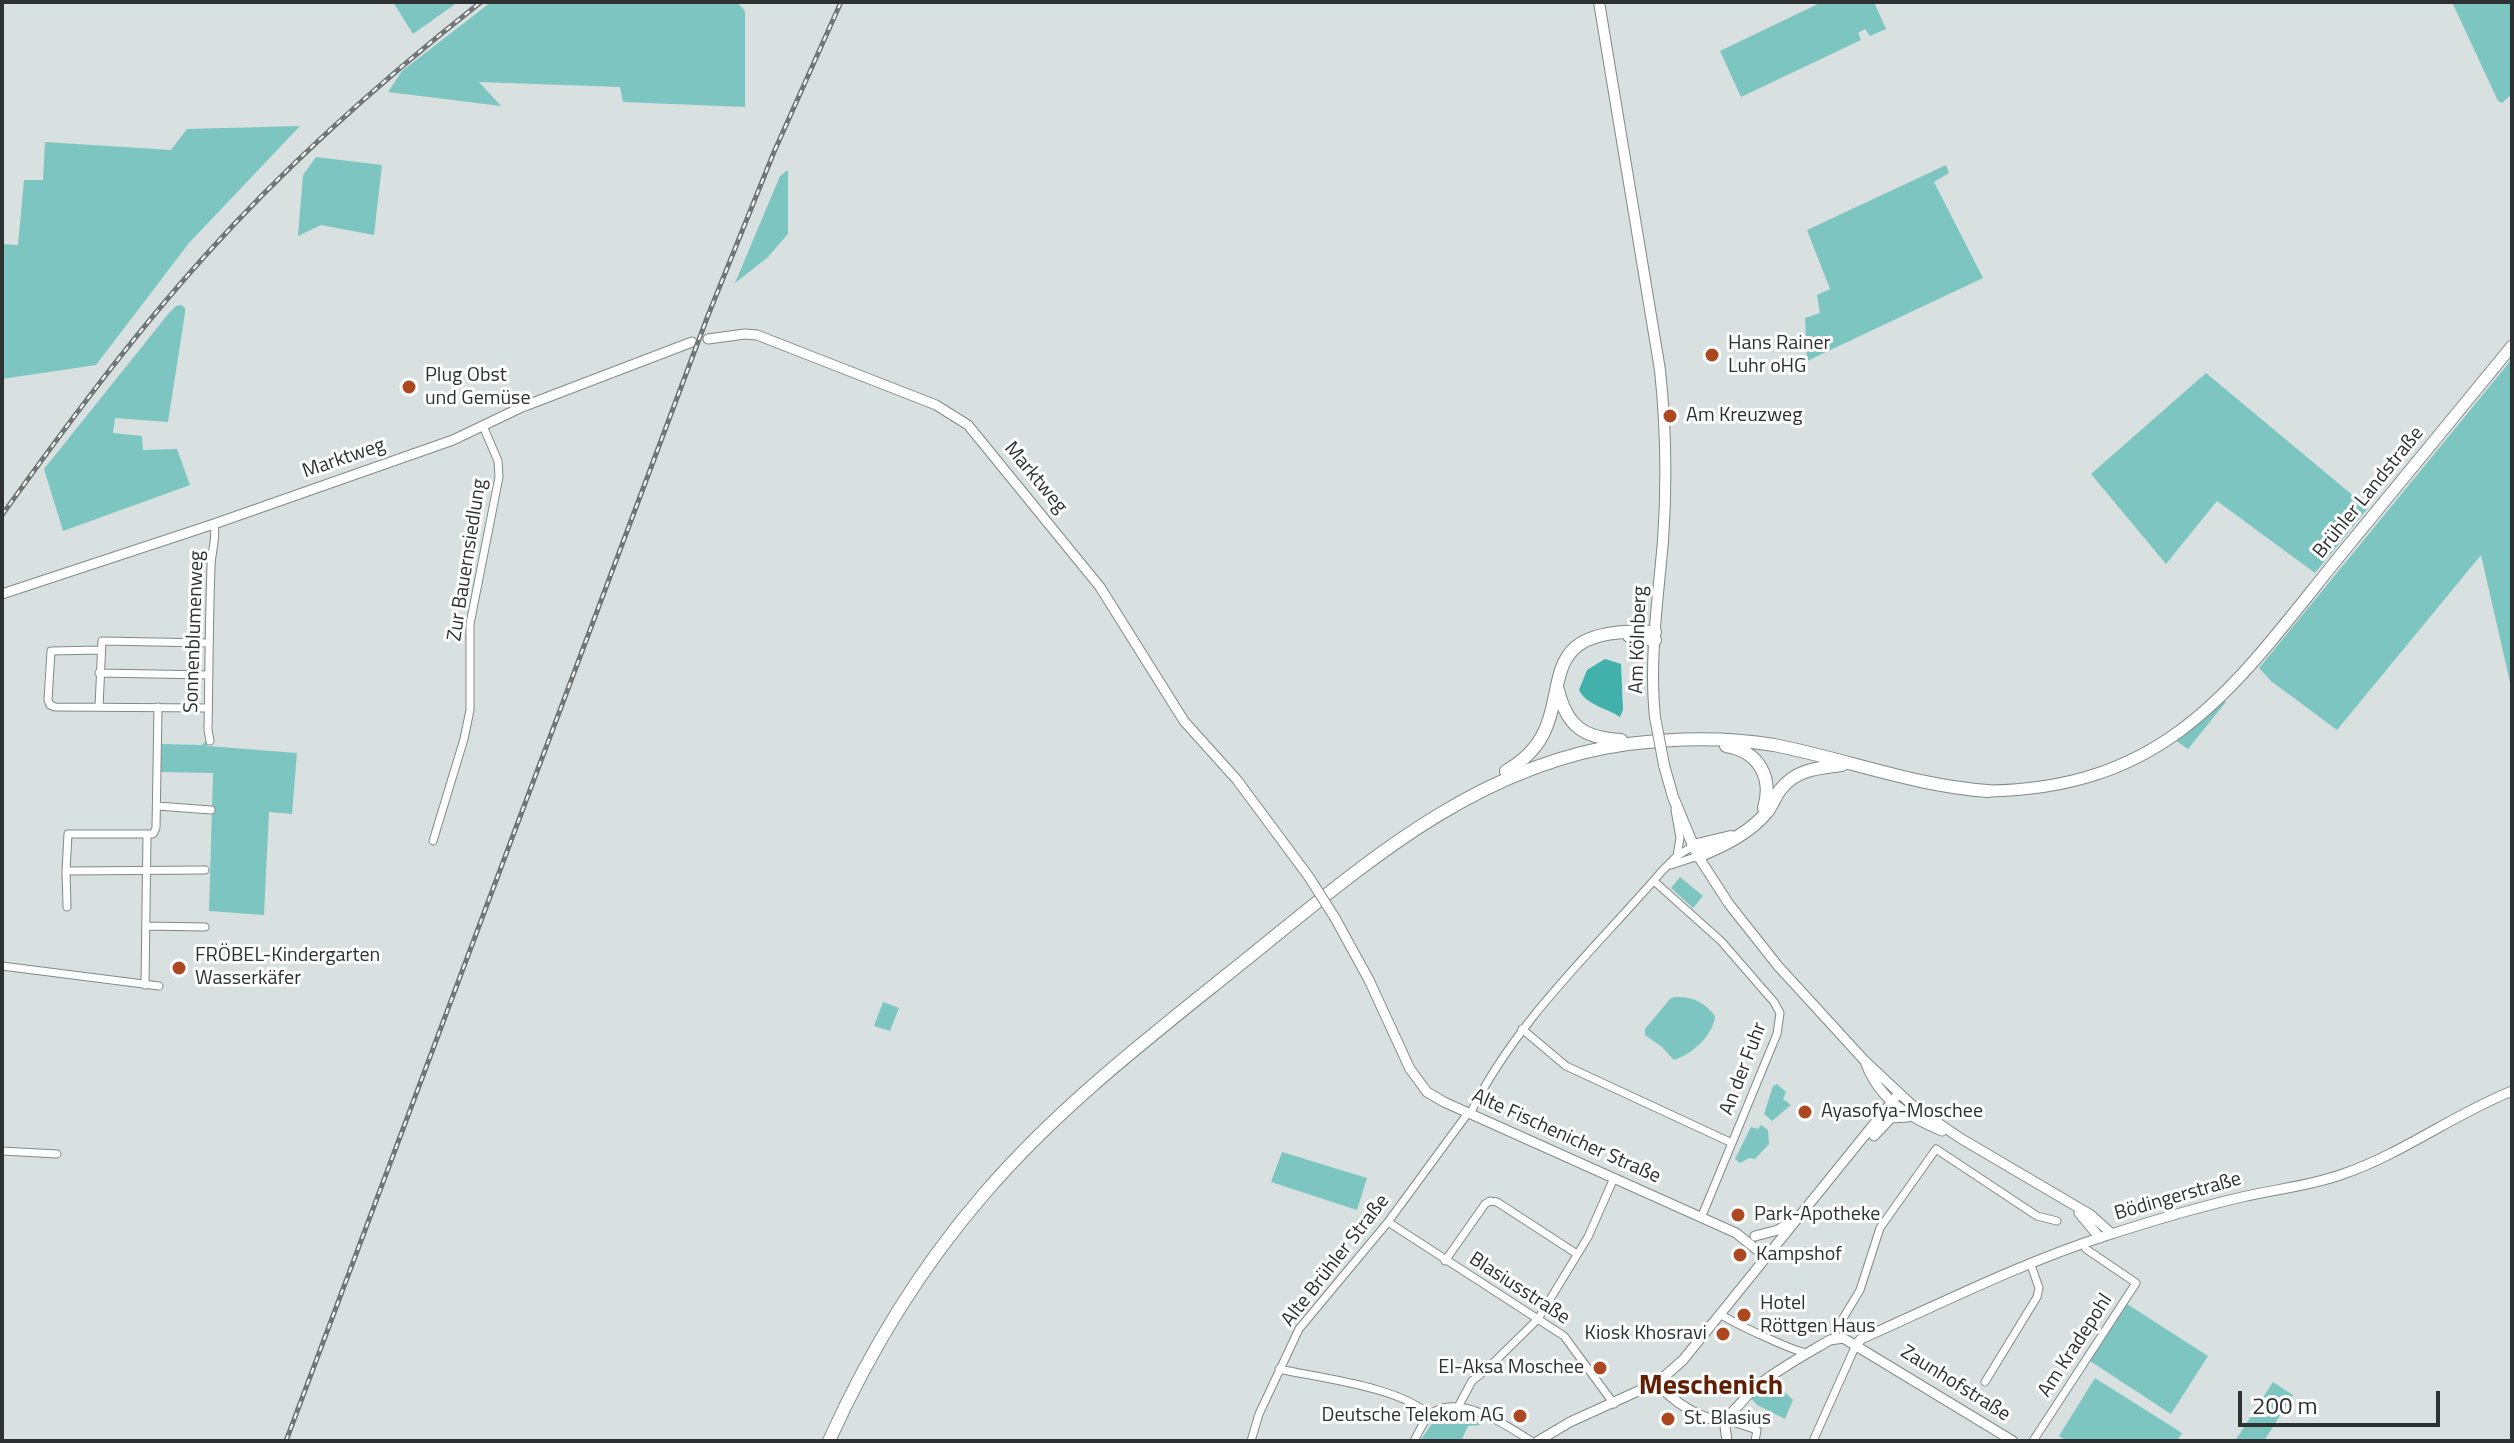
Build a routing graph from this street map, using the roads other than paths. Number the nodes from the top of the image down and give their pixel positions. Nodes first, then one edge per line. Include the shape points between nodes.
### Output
1 (1599, 2) edge
2 (708, 339) dead end
3 (692, 342) dead end
4 (2512, 346) edge
5 (483, 426) junction
6 (214, 524) junction
7 (2, 594) edge
8 (1655, 636) junction
9 (209, 643) junction
10 (99, 650) junction
11 (99, 673) junction
12 (209, 675) junction
13 (1557, 687) junction
14 (99, 707) junction
15 (158, 707) junction
16 (208, 708) junction
17 (1701, 739) junction
18 (210, 741) dead end
19 (1643, 742) junction
20 (1853, 764) junction
21 (1485, 789) junction
22 (1988, 791) joint
23 (1673, 797) junction
24 (157, 806) junction
25 (211, 810) dead end
26 (1760, 819) junction
27 (147, 834) junction
28 (433, 841) dead end
29 (1696, 851) junction
30 (1677, 856) junction
31 (1669, 865) junction
32 (205, 870) dead end
33 (66, 871) junction
34 (147, 871) junction
35 (1654, 881) junction
36 (67, 907) dead end
37 (1335, 918) joint
38 (147, 926) junction
39 (205, 927) dead end
40 (2, 966) edge
41 (145, 985) junction
42 (159, 986) dead end
43 (1522, 1029) junction
44 (1864, 1060) junction
45 (2512, 1091) edge
46 (1899, 1093) junction
47 (1892, 1103) junction
48 (1469, 1114) junction
49 (1911, 1118) junction
50 (1960, 1138) junction
51 (1862, 1141) junction
52 (1732, 1143) junction
53 (2, 1151) edge
54 (57, 1154) dead end
55 (1614, 1178) junction
56 (2071, 1205) junction
57 (1799, 1217) junction
58 (1701, 1218) junction
59 (2057, 1221) dead end
60 (1388, 1222) junction
61 (1736, 1233) junction
62 (2112, 1234) junction
63 (1755, 1236) junction
64 (2100, 1238) junction
65 (2083, 1244) junction
66 (1775, 1246) junction
67 (1577, 1254) junction
68 (1766, 1257) junction
69 (1445, 1261) junction
70 (2031, 1265) junction
71 (1720, 1314) junction
72 (1538, 1319) junction
73 (1835, 1338) junction
74 (1856, 1345) junction
75 (1791, 1348) junction
76 (1810, 1352) junction
77 (1789, 1366) junction
78 (1279, 1369) junction
79 (1658, 1382) junction
80 (1985, 1382) dead end
81 (1614, 1404) junction
82 (1458, 1407) junction
83 (1430, 1416) junction
84 (1724, 1419) junction
85 (829, 1441) edge
86 (1251, 1441) edge
87 (1414, 1441) edge
88 (1531, 1441) edge
89 (1538, 1441) edge
90 (1727, 1441) edge
91 (1755, 1441) edge
92 (1813, 1441) edge
93 (2013, 1441) edge
94 (2033, 1441) edge

1 - 8 main road, Am Kölnberg via 1660,370 1666,485
2 - 37 street, Marktweg, bridge via 757,335 936,405 968,425 1100,587 1184,721 1237,780
3 - 5 street, Marktweg
4 - 22 main road, Brühler Landstraße via 2253,663 2195,721 2133,759 2091,776 2052,786
5 - 6 street, Marktweg
5 - 28 street, Zur Bauernsiedlung via 499,477 470,624 467,724
6 - 7 street, Marktweg
6 - 9 street, Sonnenblumenweg
8 - 13 highway via 1615,632 1590,637 1575,646
8 - 23 main road, Am Kölnberg, bridge via 1655,717
9 - 10 street via 105,640
9 - 12 street, Sonnenblumenweg
10 - 11 street
10 - 14 street via 51,651 48,700 55,707
11 - 12 street
11 - 14 street
12 - 16 street, Sonnenblumenweg
13 - 19 highway via 1565,712 1585,733
13 - 21 highway via 1541,741 1525,760
14 - 15 street
15 - 16 street
15 - 24 street
16 - 18 street, Sonnenblumenweg
17 - 19 highway
17 - 20 highway via 1772,745
17 - 26 highway via 1740,749 1757,760 1767,785
19 - 21 highway via 1552,761
20 - 22 highway via 1933,785
20 - 26 highway via 1799,774
21 - 85 highway via 1380,854 1049,1124 983,1195 915,1285
23 - 29 main road, Am Kölnberg
23 - 30 street via 1680,838
24 - 25 street
24 - 27 street via 156,828
26 - 29 highway via 1738,836
27 - 33 street via 68,834
27 - 34 street
29 - 30 street, Alte Brühler Straße
29 - 31 street, Alte Brühler Straße
29 - 44 street, Am Kölnberg via 1778,966
30 - 31 street, Alte Brühler Straße
31 - 35 street, Alte Brühler Straße
32 - 34 street
33 - 34 street
33 - 36 street
34 - 38 street
35 - 43 street, Alte Brühler Straße
35 - 52 street, An der Fuhr via 1721,941 1780,1013 1777,1034
37 - 48 street, Alte Fischenicher Straße via 1417,1080 1427,1092
38 - 39 street
38 - 41 street
40 - 41 street
41 - 42 street
43 - 48 street, Alte Brühler Straße
43 - 52 street via 1566,1066
44 - 46 street, Am Kölnberg
44 - 47 street, Am Kölnberg
45 - 62 street, Bödingerstraße via 2344,1174 2215,1203
46 - 47 street
46 - 50 street, Am Kölnberg
47 - 49 street, Am Kölnberg
47 - 51 street
48 - 55 street, Alte Fischenicher Straße
48 - 60 street, Alte Brühler Straße
49 - 50 street, Am Kölnberg
49 - 51 street via 1891,1118 1873,1138
50 - 56 street, Am Kölnberg
51 - 57 street
52 - 58 street, An der Fuhr
53 - 54 street
55 - 58 street, Alte Fischenicher Straße
55 - 67 street
56 - 62 street, Am Kölnberg
56 - 64 street, Am Kölnberg
56 - 65 street via 2086,1231
57 - 63 street
57 - 66 street
58 - 61 street, Alte Fischenicher Straße
59 - 73 street via 2037,1216 1936,1149 1880,1228 1860,1290
60 - 69 street, Blasiusstraße
60 - 78 street, Alte Brühler Straße via 1299,1329
61 - 63 street
61 - 68 street
62 - 64 street, Bödingerstraße
63 - 66 street
64 - 65 street, Bödingerstraße
65 - 70 street, Bödingerstraße
65 - 94 street, Am Kradepohl via 2134,1286
66 - 68 street
67 - 69 street via 1490,1201
67 - 72 street
68 - 71 street
69 - 72 street, Blasiusstraße
70 - 74 street, Bödingerstraße
70 - 80 street via 2037,1297
71 - 75 street
71 - 79 street
72 - 81 street, Blasiusstraße via 1570,1342
72 - 82 street via 1472,1381
73 - 74 street, Zaunhofstraße
73 - 76 street
74 - 92 street
74 - 93 street, Zaunhofstraße
75 - 76 street
75 - 77 street
76 - 77 street
77 - 84 street via 1758,1385
78 - 83 street via 1370,1388
78 - 86 street, Alte Brühler Straße
79 - 81 street
79 - 84 street via 1680,1404
81 - 89 street
82 - 83 street
82 - 88 street
83 - 87 street
84 - 90 street
84 - 91 street via 1757,1430

